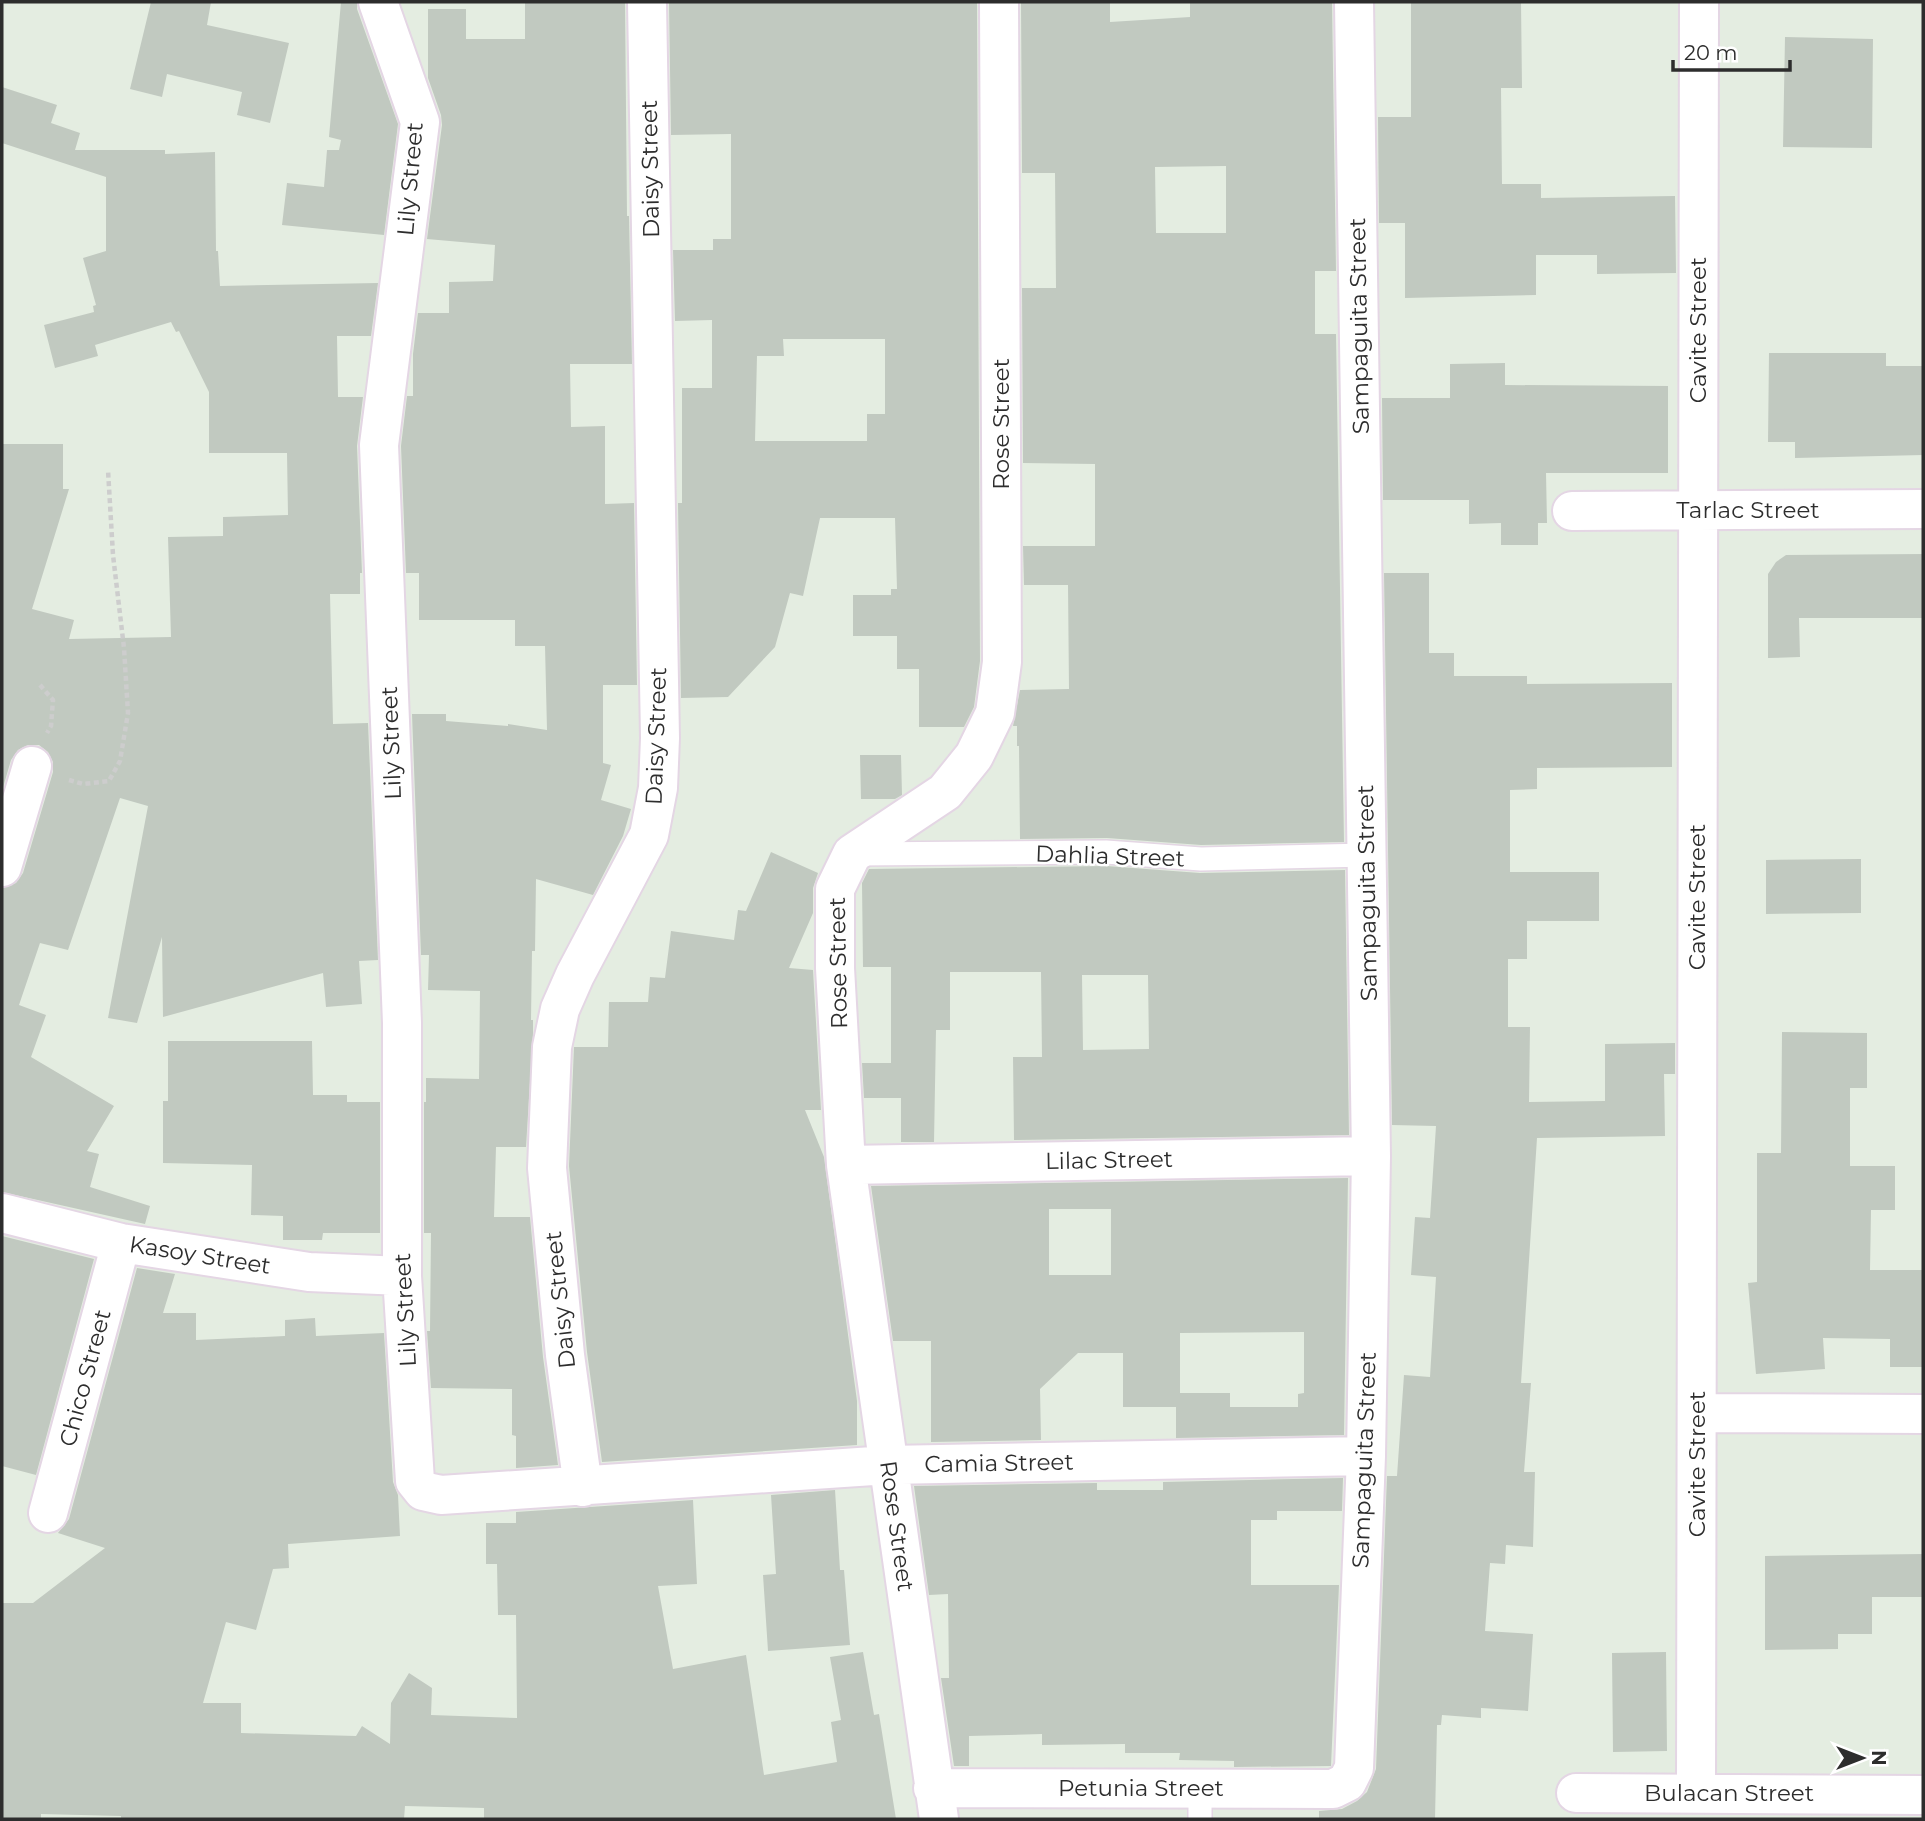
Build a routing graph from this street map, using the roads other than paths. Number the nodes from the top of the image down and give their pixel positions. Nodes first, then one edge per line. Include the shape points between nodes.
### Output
1 (378, 2) edge
2 (648, 2) edge
3 (999, 2) edge
4 (1353, 2) edge
5 (1699, 2) edge
6 (1923, 509) edge
7 (1698, 510) junction
8 (1572, 511) dead end
9 (32, 766) road end
10 (852, 854) junction
11 (1367, 855) junction
12 (2, 867) edge
13 (1371, 1156) junction
14 (846, 1165) junction
15 (2, 1213) edge
16 (121, 1243) junction
17 (402, 1276) junction
18 (1697, 1413) junction
19 (1923, 1414) edge
20 (1366, 1456) junction
21 (888, 1465) junction
22 (583, 1487) junction
23 (423, 1492) joint
24 (48, 1513) dead end
25 (1347, 1782) joint
26 (1696, 1792) junction
27 (1576, 1793) dead end
28 (1923, 1795) edge
29 (936, 1804) edge
30 (1200, 1804) edge

1 - 17 street, Lily Street via 420,122 379,446 402,1023
2 - 22 street, Daisy Street via 658,788 649,835 575,975 560,1009 552,1047 547,1168
3 - 10 street, Rose Street via 1002,662 995,713 974,756 945,792
4 - 11 street, Sampaguita Street
5 - 7 street, Cavite Street
6 - 7 street, Tarlac Street
7 - 8 street, Tarlac Street
7 - 18 street, Cavite Street
9 - 12 street
10 - 11 lane, Dahlia Street via 1106,852 1201,859
10 - 14 street, Rose Street via 835,889
11 - 13 street, Sampaguita Street
13 - 14 street, Lilac Street
13 - 20 street, Sampaguita Street
14 - 21 street, Rose Street
15 - 16 street, Kasoy Street
16 - 17 street, Kasoy Street via 309,1272
16 - 24 street, Chico Street
17 - 23 street, Lily Street via 415,1481
18 - 19 street
18 - 26 street, Cavite Street
20 - 21 street, Camia Street
20 - 25 street, Sampaguita Street via 1354,1768
21 - 22 street, Camia Street
21 - 29 street, Rose Street
22 - 23 street, Camia Street via 441,1495
25 - 30 street, Petunia Street via 1333,1789
26 - 27 street, Bulacan Street
26 - 28 street, Bulacan Street
29 - 30 street, Petunia Street

